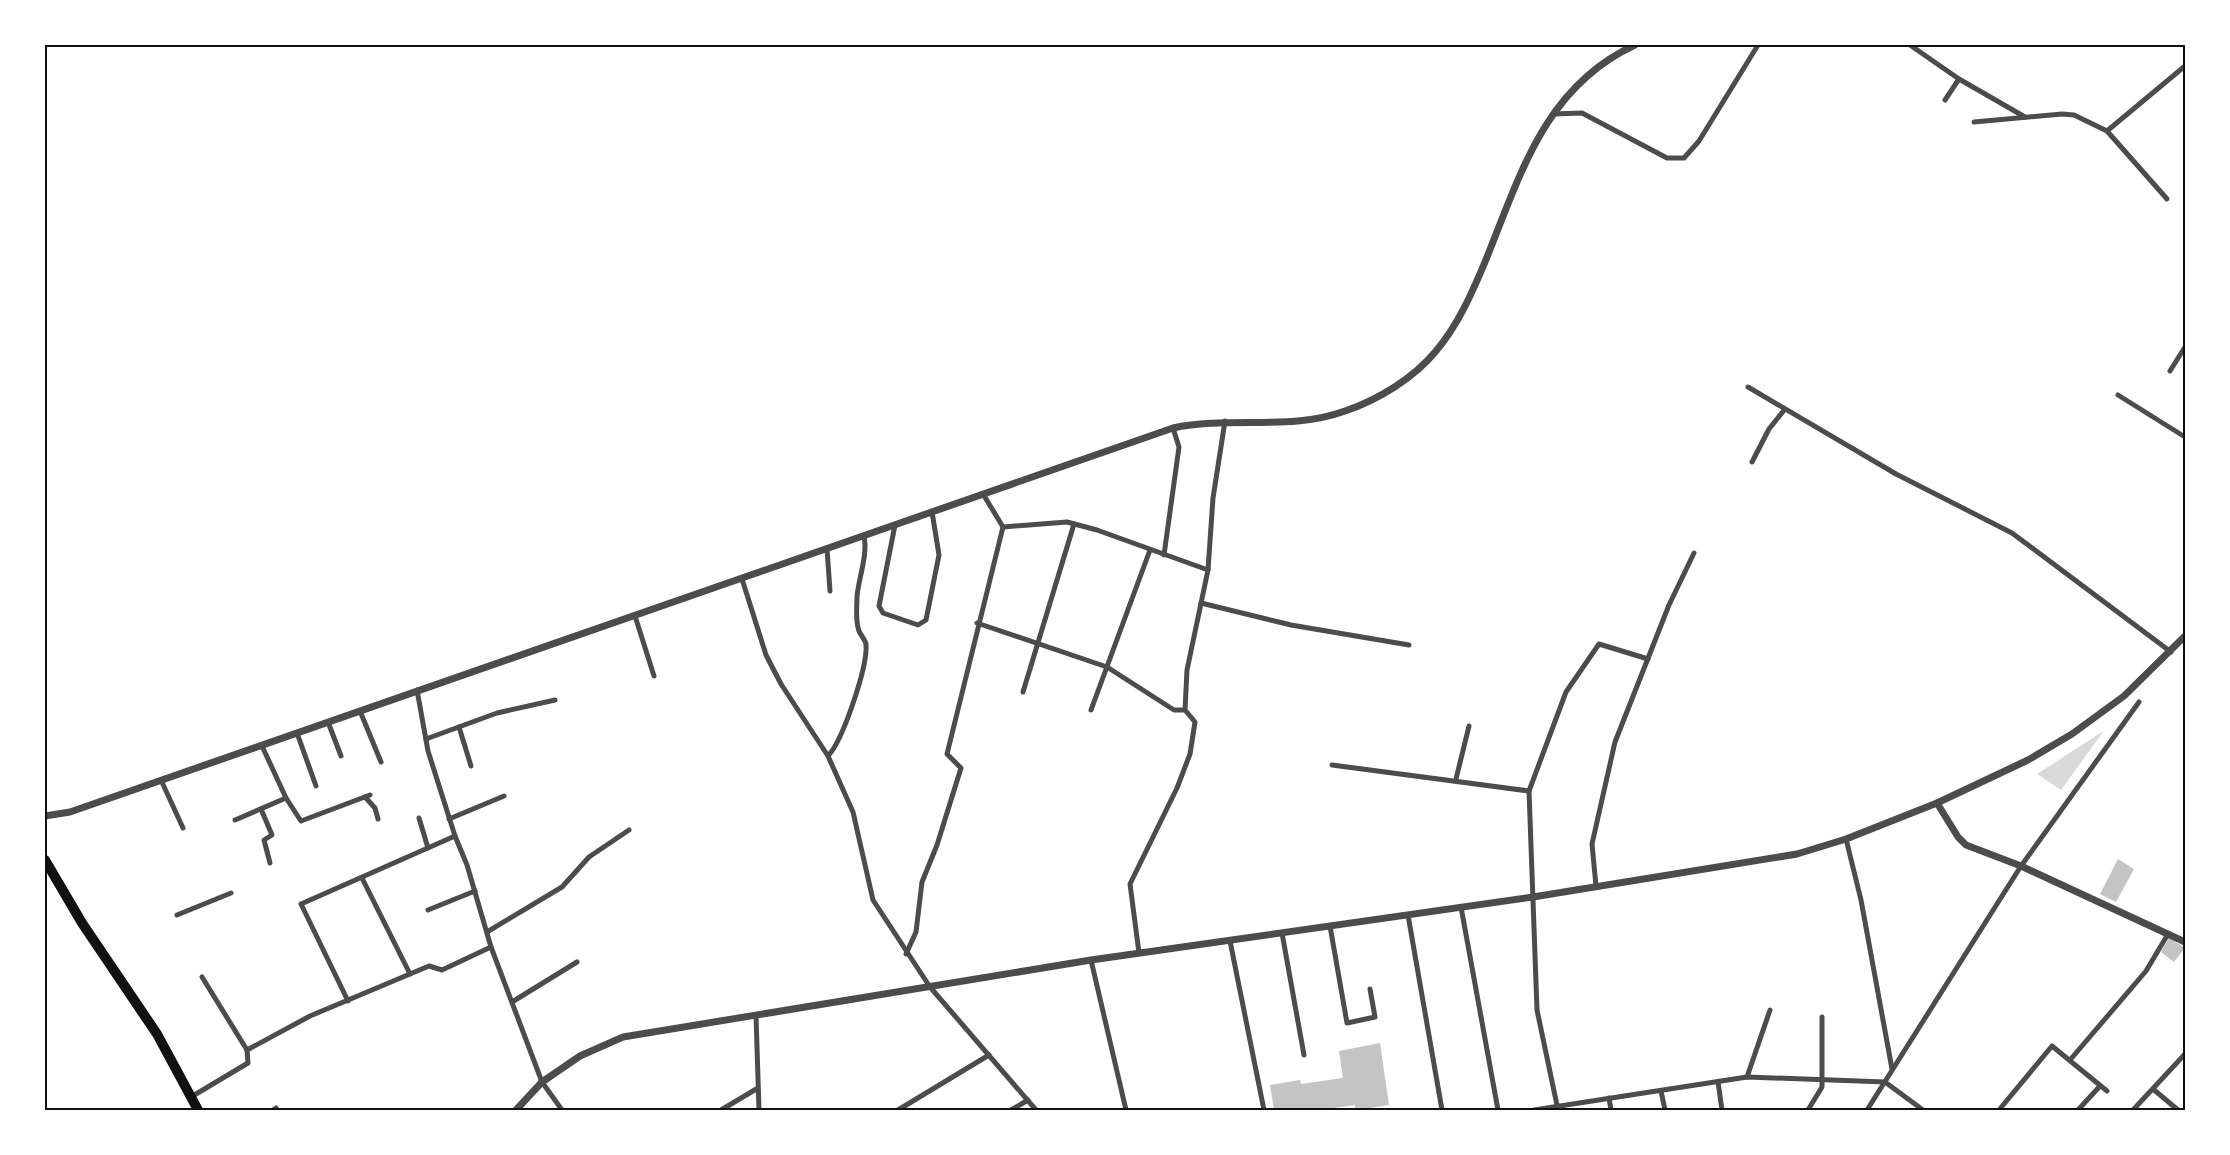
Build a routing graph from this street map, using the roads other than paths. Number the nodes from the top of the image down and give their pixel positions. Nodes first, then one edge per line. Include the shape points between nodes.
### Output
1 (1634, 45) edge
2 (1758, 45) edge
3 (1910, 45) edge
4 (2185, 66) edge
5 (1959, 78) junction
6 (1945, 100) dead end
7 (1552, 114) junction
8 (2026, 117) junction
9 (1974, 122) dead end
10 (2107, 131) junction
11 (2167, 199) dead end
12 (2185, 347) edge
13 (2170, 372) dead end
14 (1748, 387) dead end
15 (2118, 395) dead end
16 (1785, 409) junction
17 (1225, 421) junction
18 (1173, 428) junction
19 (2185, 437) edge
20 (1752, 462) dead end
21 (983, 494) junction
22 (932, 512) junction
23 (1074, 524) junction
24 (895, 525) junction
25 (1002, 527) junction
26 (864, 536) junction
27 (827, 549) junction
28 (1150, 550) junction
29 (1694, 553) dead end
30 (1164, 555) junction
31 (1208, 570) junction
32 (742, 579) junction
33 (830, 591) dead end
34 (1201, 603) junction
35 (635, 616) junction
36 (977, 623) junction
37 (2185, 636) edge
38 (1039, 644) junction
39 (1409, 645) dead end
40 (2171, 652) junction
41 (1648, 659) junction
42 (1107, 668) junction
43 (654, 676) dead end
44 (417, 690) junction
45 (1023, 692) dead end
46 (554, 700) dead end
47 (2139, 702) dead end
48 (360, 710) junction
49 (1091, 710) dead end
50 (1185, 710) junction
51 (328, 722) junction
52 (1468, 726) dead end
53 (458, 727) junction
54 (297, 733) junction
55 (426, 739) junction
56 (262, 746) junction
57 (341, 756) dead end
58 (828, 756) junction
59 (381, 762) dead end
60 (1332, 765) dead end
61 (471, 766) dead end
62 (161, 780) junction
63 (1456, 780) junction
64 (316, 786) dead end
65 (1529, 791) junction
66 (504, 796) dead end
67 (286, 798) junction
68 (1937, 803) junction
69 (261, 809) junction
70 (45, 816) edge
71 (419, 818) dead end
72 (378, 819) dead end
73 (449, 819) junction
74 (235, 820) dead end
75 (183, 828) dead end
76 (629, 830) dead end
77 (454, 836) junction
78 (1846, 839) junction
79 (428, 848) junction
80 (45, 860) edge
81 (270, 863) dead end
82 (2021, 866) junction
83 (362, 878) junction
84 (1596, 886) junction
85 (475, 891) junction
86 (231, 893) dead end
87 (1533, 896) junction
88 (1461, 907) junction
89 (428, 910) dead end
90 (1408, 915) junction
91 (177, 916) dead end
92 (1330, 926) junction
93 (486, 932) junction
94 (1282, 933) junction
95 (2168, 934) junction
96 (1230, 941) junction
97 (2185, 942) edge
98 (491, 947) junction
99 (1139, 953) junction
100 (906, 954) junction
101 (1091, 960) junction
102 (577, 962) dead end
103 (410, 974) junction
104 (202, 977) dead end
105 (930, 987) junction
106 (1370, 989) dead end
107 (348, 1001) junction
108 (512, 1002) junction
109 (1770, 1010) dead end
110 (756, 1016) junction
111 (1822, 1017) dead end
112 (248, 1050) junction
113 (2185, 1054) edge
114 (989, 1055) junction
115 (1304, 1055) dead end
116 (2070, 1060) junction
117 (1892, 1070) junction
118 (1747, 1077) junction
119 (1823, 1080) junction
120 (542, 1082) junction
121 (1718, 1082) junction
122 (1885, 1082) junction
123 (2100, 1086) junction
124 (758, 1088) junction
125 (2153, 1089) junction
126 (1661, 1091) junction
127 (2107, 1091) dead end
128 (191, 1097) junction
129 (1609, 1098) junction
130 (1028, 1100) junction
131 (1558, 1108) edge
132 (198, 1110) edge
133 (516, 1110) edge
134 (562, 1110) edge
135 (721, 1110) edge
136 (759, 1110) edge
137 (898, 1110) edge
138 (1011, 1110) edge
139 (1036, 1110) edge
140 (1126, 1110) edge
141 (1264, 1110) edge
142 (1442, 1110) edge
143 (1498, 1110) edge
144 (1534, 1110) edge
145 (1611, 1110) edge
146 (1664, 1110) edge
147 (1722, 1110) edge
148 (1808, 1110) edge
149 (1868, 1110) edge
150 (1923, 1110) edge
151 (1999, 1110) edge
152 (2078, 1110) edge
153 (2134, 1110) edge
154 (2178, 1110) edge

1 - 7 street via 1591,71
2 - 7 street via 1699,141 1684,158 1667,158 1582,113
3 - 5 street
4 - 10 street
5 - 6 street
5 - 8 street
7 - 17 street via 1466,307 1430,357 1392,388 1346,411 1318,419
8 - 9 street
8 - 10 street via 2074,115
10 - 11 street
12 - 13 street
14 - 16 street
15 - 19 street
16 - 20 street
16 - 40 street via 1896,474 2012,533
17 - 18 street
17 - 31 street via 1212,498
18 - 21 street
18 - 30 street via 1179,447
21 - 22 street
21 - 25 street
22 - 24 street
22 - 24 street via 939,555 926,620 918,625 883,614 879,606
23 - 25 street
23 - 28 street
23 - 38 street
24 - 26 street
25 - 36 street
26 - 27 street
26 - 58 street via 866,547 858,577 856,612 866,652 856,694 836,748
27 - 32 street
27 - 33 street
28 - 30 street
28 - 42 street
29 - 41 street
30 - 31 street
31 - 34 street
32 - 35 street
32 - 58 street via 766,655
34 - 39 street via 1291,625
34 - 50 street via 1187,670
35 - 43 street
35 - 44 street
36 - 38 street
36 - 100 street via 947,754 960,768 937,845 922,882 916,932
37 - 40 street
38 - 42 street
38 - 45 street
40 - 68 street via 2124,696 2072,734 2028,760
41 - 65 street via 1600,644 1566,692
41 - 84 street via 1615,742 1592,844
42 - 49 street
42 - 50 street via 1174,710
44 - 48 street
44 - 55 street
46 - 53 street via 497,712
47 - 82 street
48 - 51 street
48 - 59 street
50 - 99 street via 1195,722 1190,754 1130,884
51 - 54 street
51 - 57 street
52 - 63 street
53 - 55 street
53 - 61 street
54 - 56 street
54 - 64 street
55 - 73 street
56 - 62 street
56 - 67 street
58 - 100 street via 853,812 873,900
60 - 63 street
62 - 70 street via 70,812
62 - 75 street
63 - 65 street
65 - 87 street
66 - 73 street
67 - 69 street
67 - 72 street via 301,821 368,796
68 - 78 street
68 - 82 street via 1958,838 1966,845
69 - 74 street
69 - 81 street via 272,835 264,840
71 - 79 street
73 - 77 street
76 - 93 street via 589,857 562,887
77 - 79 street
77 - 85 street
78 - 84 street via 1797,854
78 - 117 street via 1861,900
79 - 83 street
80 - 128 highway via 82,923 157,1034
82 - 95 street
82 - 117 street
83 - 103 street
83 - 107 street via 301,904
84 - 87 street
85 - 89 street
85 - 93 street
86 - 91 street
87 - 88 street
87 - 131 street via 1536,1010
88 - 90 street
88 - 143 street
90 - 92 street
90 - 142 street
92 - 94 street
92 - 106 street via 1347,1022 1375,1017
93 - 98 street
94 - 96 street
94 - 115 street
95 - 97 street
95 - 116 street via 2146,971
96 - 99 street
96 - 141 street
98 - 103 street via 442,970 429,966
98 - 108 street
99 - 101 street
100 - 105 street
101 - 105 street
101 - 140 street
102 - 108 street
103 - 107 street
104 - 112 street
105 - 110 street
105 - 114 street
107 - 112 street via 310,1016
108 - 120 street
109 - 118 street
110 - 120 street via 623,1037 580,1056
110 - 124 street
111 - 119 street
112 - 128 street via 248,1063
113 - 125 street
114 - 130 street
114 - 137 street
116 - 123 street
116 - 151 street via 2052,1046
117 - 122 street
118 - 119 street
118 - 121 street
119 - 122 street
119 - 148 street
120 - 133 street
120 - 134 street
121 - 126 street
121 - 147 street
122 - 149 street
122 - 150 street
123 - 127 street
123 - 152 street
124 - 135 street
124 - 136 street
125 - 153 street
125 - 154 street
126 - 129 street
126 - 146 street
128 - 132 highway
129 - 131 street
129 - 145 street
130 - 138 street
130 - 139 street
131 - 144 street

